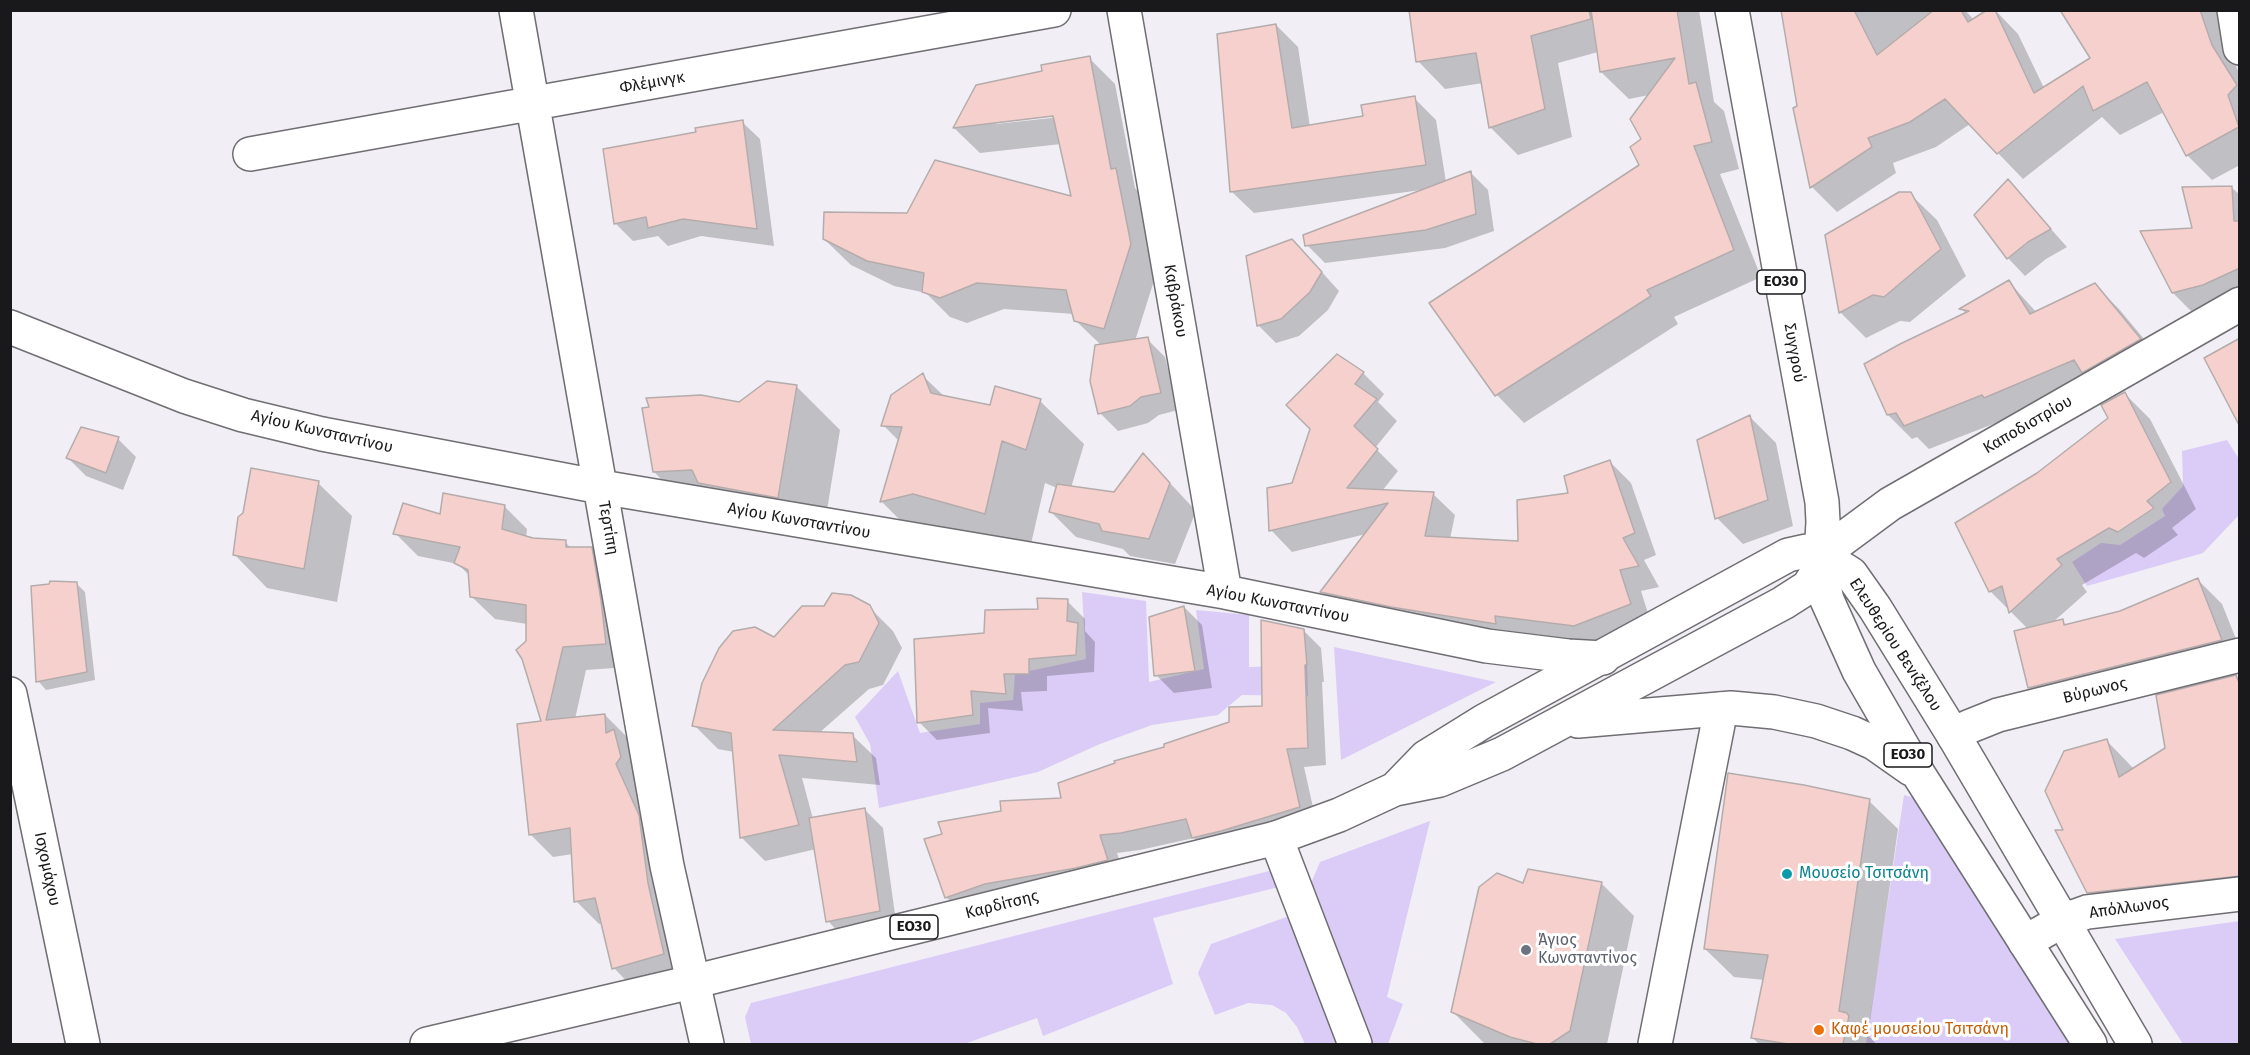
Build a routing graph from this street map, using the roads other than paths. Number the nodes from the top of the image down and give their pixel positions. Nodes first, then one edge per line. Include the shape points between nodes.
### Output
1 (516, 10) edge
2 (1054, 10) edge
3 (1124, 10) edge
4 (1732, 10) edge
5 (2234, 10) edge
6 (2240, 48) edge
7 (534, 104) junction
8 (250, 154) dead end
9 (2240, 304) edge
10 (10, 327) edge
11 (601, 488) junction
12 (1821, 555) junction
13 (1225, 592) junction
14 (2240, 655) edge
15 (1603, 658) junction
16 (10, 694) edge
17 (1721, 709) junction
18 (1561, 723) junction
19 (1954, 736) junction
20 (1918, 774) junction
21 (1395, 789) junction
22 (1276, 838) junction
23 (2240, 894) edge
24 (2062, 921) junction
25 (2025, 942) junction
26 (692, 982) junction
27 (83, 1044) edge
28 (427, 1044) edge
29 (707, 1044) edge
30 (1355, 1044) edge
31 (1655, 1044) edge
32 (2090, 1044) edge
33 (2135, 1044) edge

1 - 7 street, Τερτίπη
2 - 7 street, Φλέμινγκ
3 - 13 street, Καβράκου
4 - 12 street, Συγγρού / ΕΟ30 via 1821,502
5 - 6 street
7 - 8 street, Φλέμινγκ
7 - 11 street, Τερτίπη
9 - 12 street, Καποδιστρίου via 1890,504
10 - 11 street, Αγίου Κωνσταντίνου via 184,396 243,415 386,448
11 - 13 street, Αγίου Κωνσταντίνου
11 - 26 street, Τερτίπη via 667,866
12 - 15 street, ΕΟ30 via 1806,551 1788,555
12 - 18 street, ΕΟ30 via 1812,583 1799,594
12 - 19 street, Ελευθερίου Βενιζέλου / ΕΟ30 via 1851,574 1864,590
12 - 20 street, Ελευθερίου Βενιζέλου / ΕΟ30 via 1823,582 1832,610 1859,671
13 - 15 street, Αγίου Κωνσταντίνου via 1487,646
14 - 19 street, Βύρωνος via 1998,715
15 - 21 street, ΕΟ30 via 1484,721 1426,757
16 - 27 street, Ισχομάχου
17 - 18 street
17 - 20 street via 1774,712 1815,721 1874,743
17 - 31 street
18 - 21 street, ΕΟ30 via 1440,780
19 - 24 street, Ελευθερίου Βενιζέλου / ΕΟ30
20 - 25 street, Ελευθερίου Βενιζέλου / ΕΟ30
21 - 22 street, Καρδίτσης / ΕΟ30
22 - 26 street, Καρδίτσης / ΕΟ30
22 - 30 street
23 - 24 street, Απόλλωνος via 2104,909
24 - 25 street, Απόλλωνος
24 - 33 street, Ελευθερίου Βενιζέλου / ΕΟ30
25 - 32 street, Ελευθερίου Βενιζέλου / ΕΟ30
26 - 28 street, Καρδίτσης / ΕΟ30
26 - 29 street, Τερτίπη

